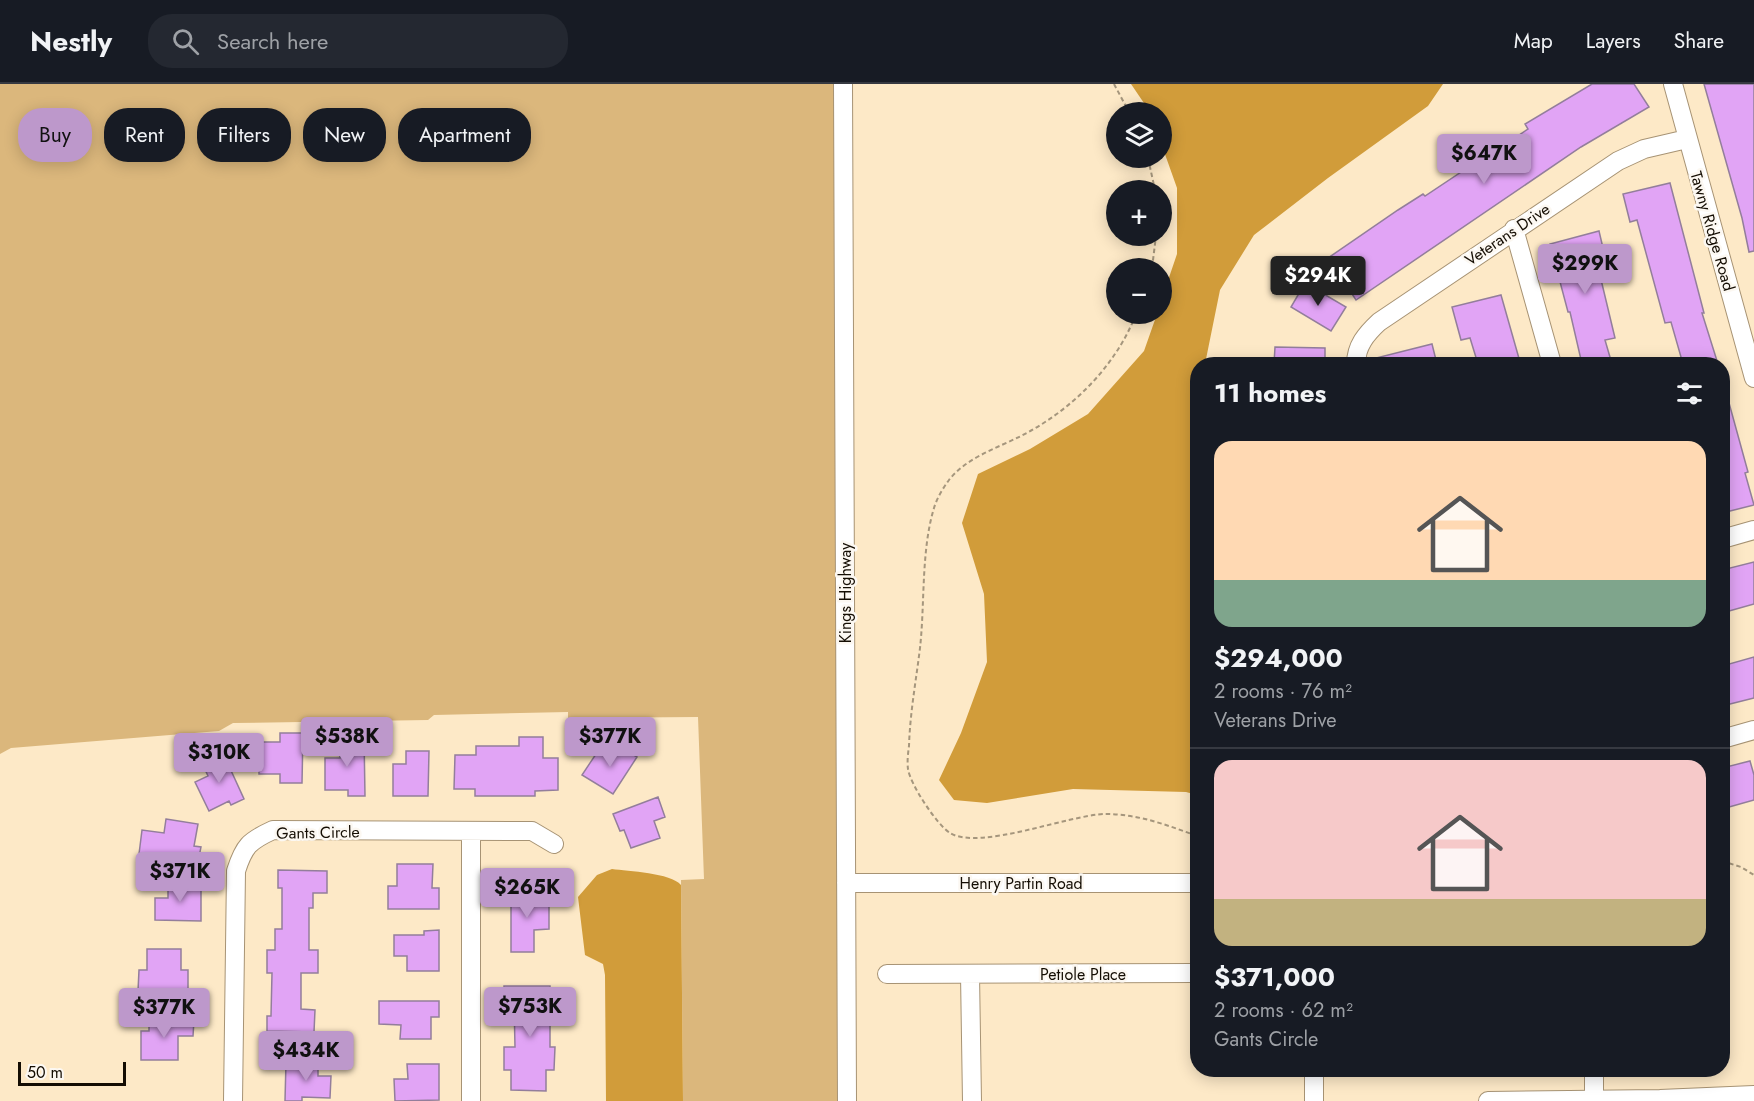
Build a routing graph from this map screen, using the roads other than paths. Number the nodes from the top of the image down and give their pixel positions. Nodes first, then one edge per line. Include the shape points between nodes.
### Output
1 (843, 84) edge
2 (1673, 84) edge
3 (1687, 139) junction
4 (1514, 229) junction
5 (1357, 357) edge
6 (1550, 357) edge
7 (1754, 378) edge
8 (1754, 530) edge
9 (1730, 537) edge
10 (1754, 730) edge
11 (1730, 737) edge
12 (471, 831) junction
13 (554, 844) dead end
14 (846, 882) junction
15 (1190, 883) edge
16 (1190, 973) edge
17 (887, 974) dead end
18 (970, 974) junction
19 (1314, 1077) edge
20 (1594, 1077) edge
21 (1754, 1095) edge
22 (1594, 1100) edge
23 (233, 1101) edge
24 (471, 1101) edge
25 (847, 1101) edge
26 (972, 1101) edge
27 (1314, 1101) edge
28 (1488, 1101) edge

1 - 14 street, Kings Highway
2 - 3 street, Tawny Ridge Road
3 - 4 street, Veterans Drive via 1644,149 1618,161
3 - 7 street, Tawny Ridge Road
4 - 5 street, Veterans Drive via 1379,322 1365,335
4 - 6 street
8 - 9 street
10 - 11 street
12 - 13 street, Gants Circle via 532,831
12 - 23 street, Gants Circle via 273,830 254,839 243,851 236,871
12 - 24 street
14 - 15 street, Henry Partin Road
14 - 25 street, Kings Highway
16 - 18 street, Petiole Place
17 - 18 street, Petiole Place
18 - 26 street
19 - 27 street
20 - 22 street
21 - 22 street
22 - 28 street

